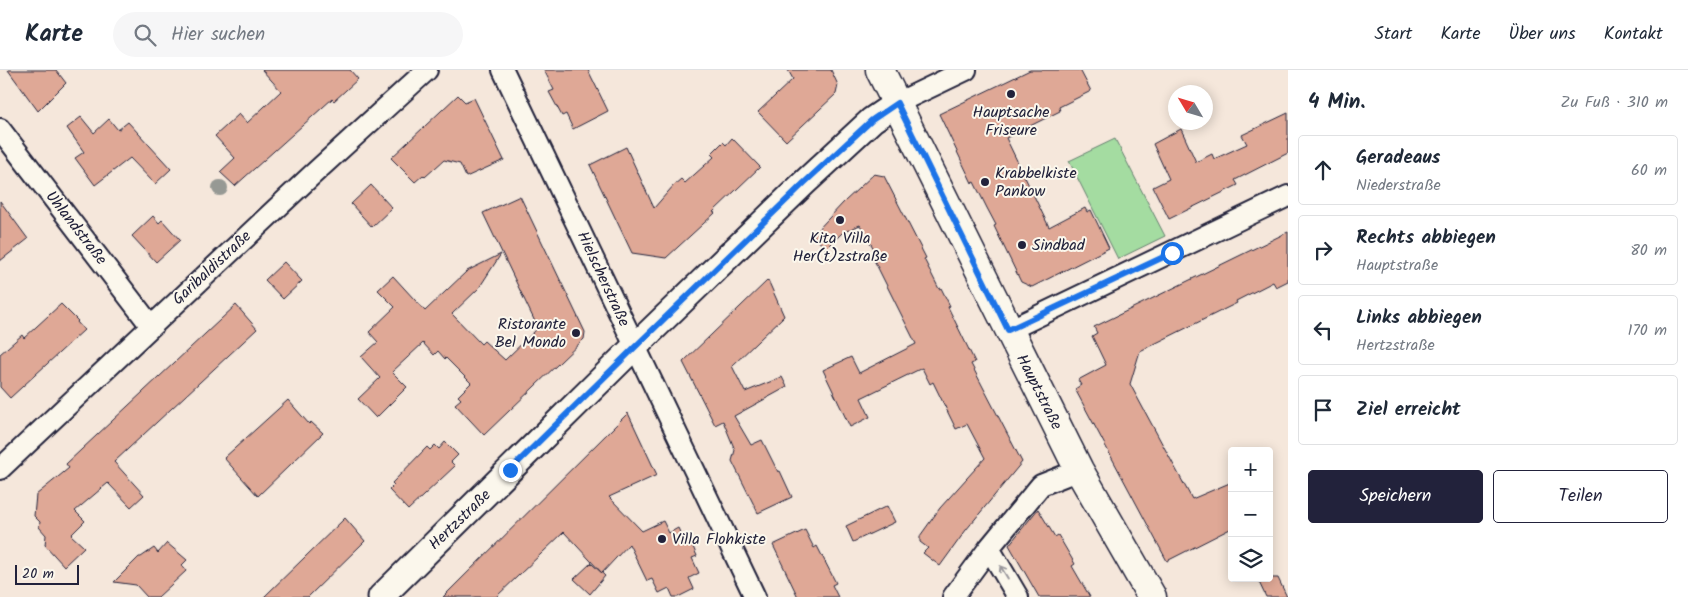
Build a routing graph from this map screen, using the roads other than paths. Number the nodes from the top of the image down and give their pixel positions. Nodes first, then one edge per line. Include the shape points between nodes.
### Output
1 (427, 70) edge
2 (504, 70) edge
3 (880, 70) edge
4 (966, 70) edge
5 (897, 103) junction
6 (0, 129) edge
7 (1288, 196) edge
8 (151, 326) junction
9 (1008, 330) junction
10 (635, 347) junction
11 (0, 469) edge
12 (1078, 470) junction
13 (989, 548) junction
14 (381, 597) edge
15 (755, 597) edge
16 (954, 597) edge
17 (1018, 597) edge
18 (1152, 597) edge

1 - 8 street, Garibaldistraße
2 - 10 street, Hielscherstraße
3 - 5 main road, Hauptstraße
4 - 5 street, Hertzstraße
5 - 9 main road, Hauptstraße
5 - 10 street, Hertzstraße via 872,120
6 - 8 street, Uhlandstraße
7 - 9 street
8 - 11 street, Garibaldistraße
9 - 12 main road, Hauptstraße
10 - 14 street, Hertzstraße
10 - 15 street, Hielscherstraße
12 - 13 street via 1042,485
12 - 18 main road, Hauptstraße
13 - 16 street
17 -> 13 street

